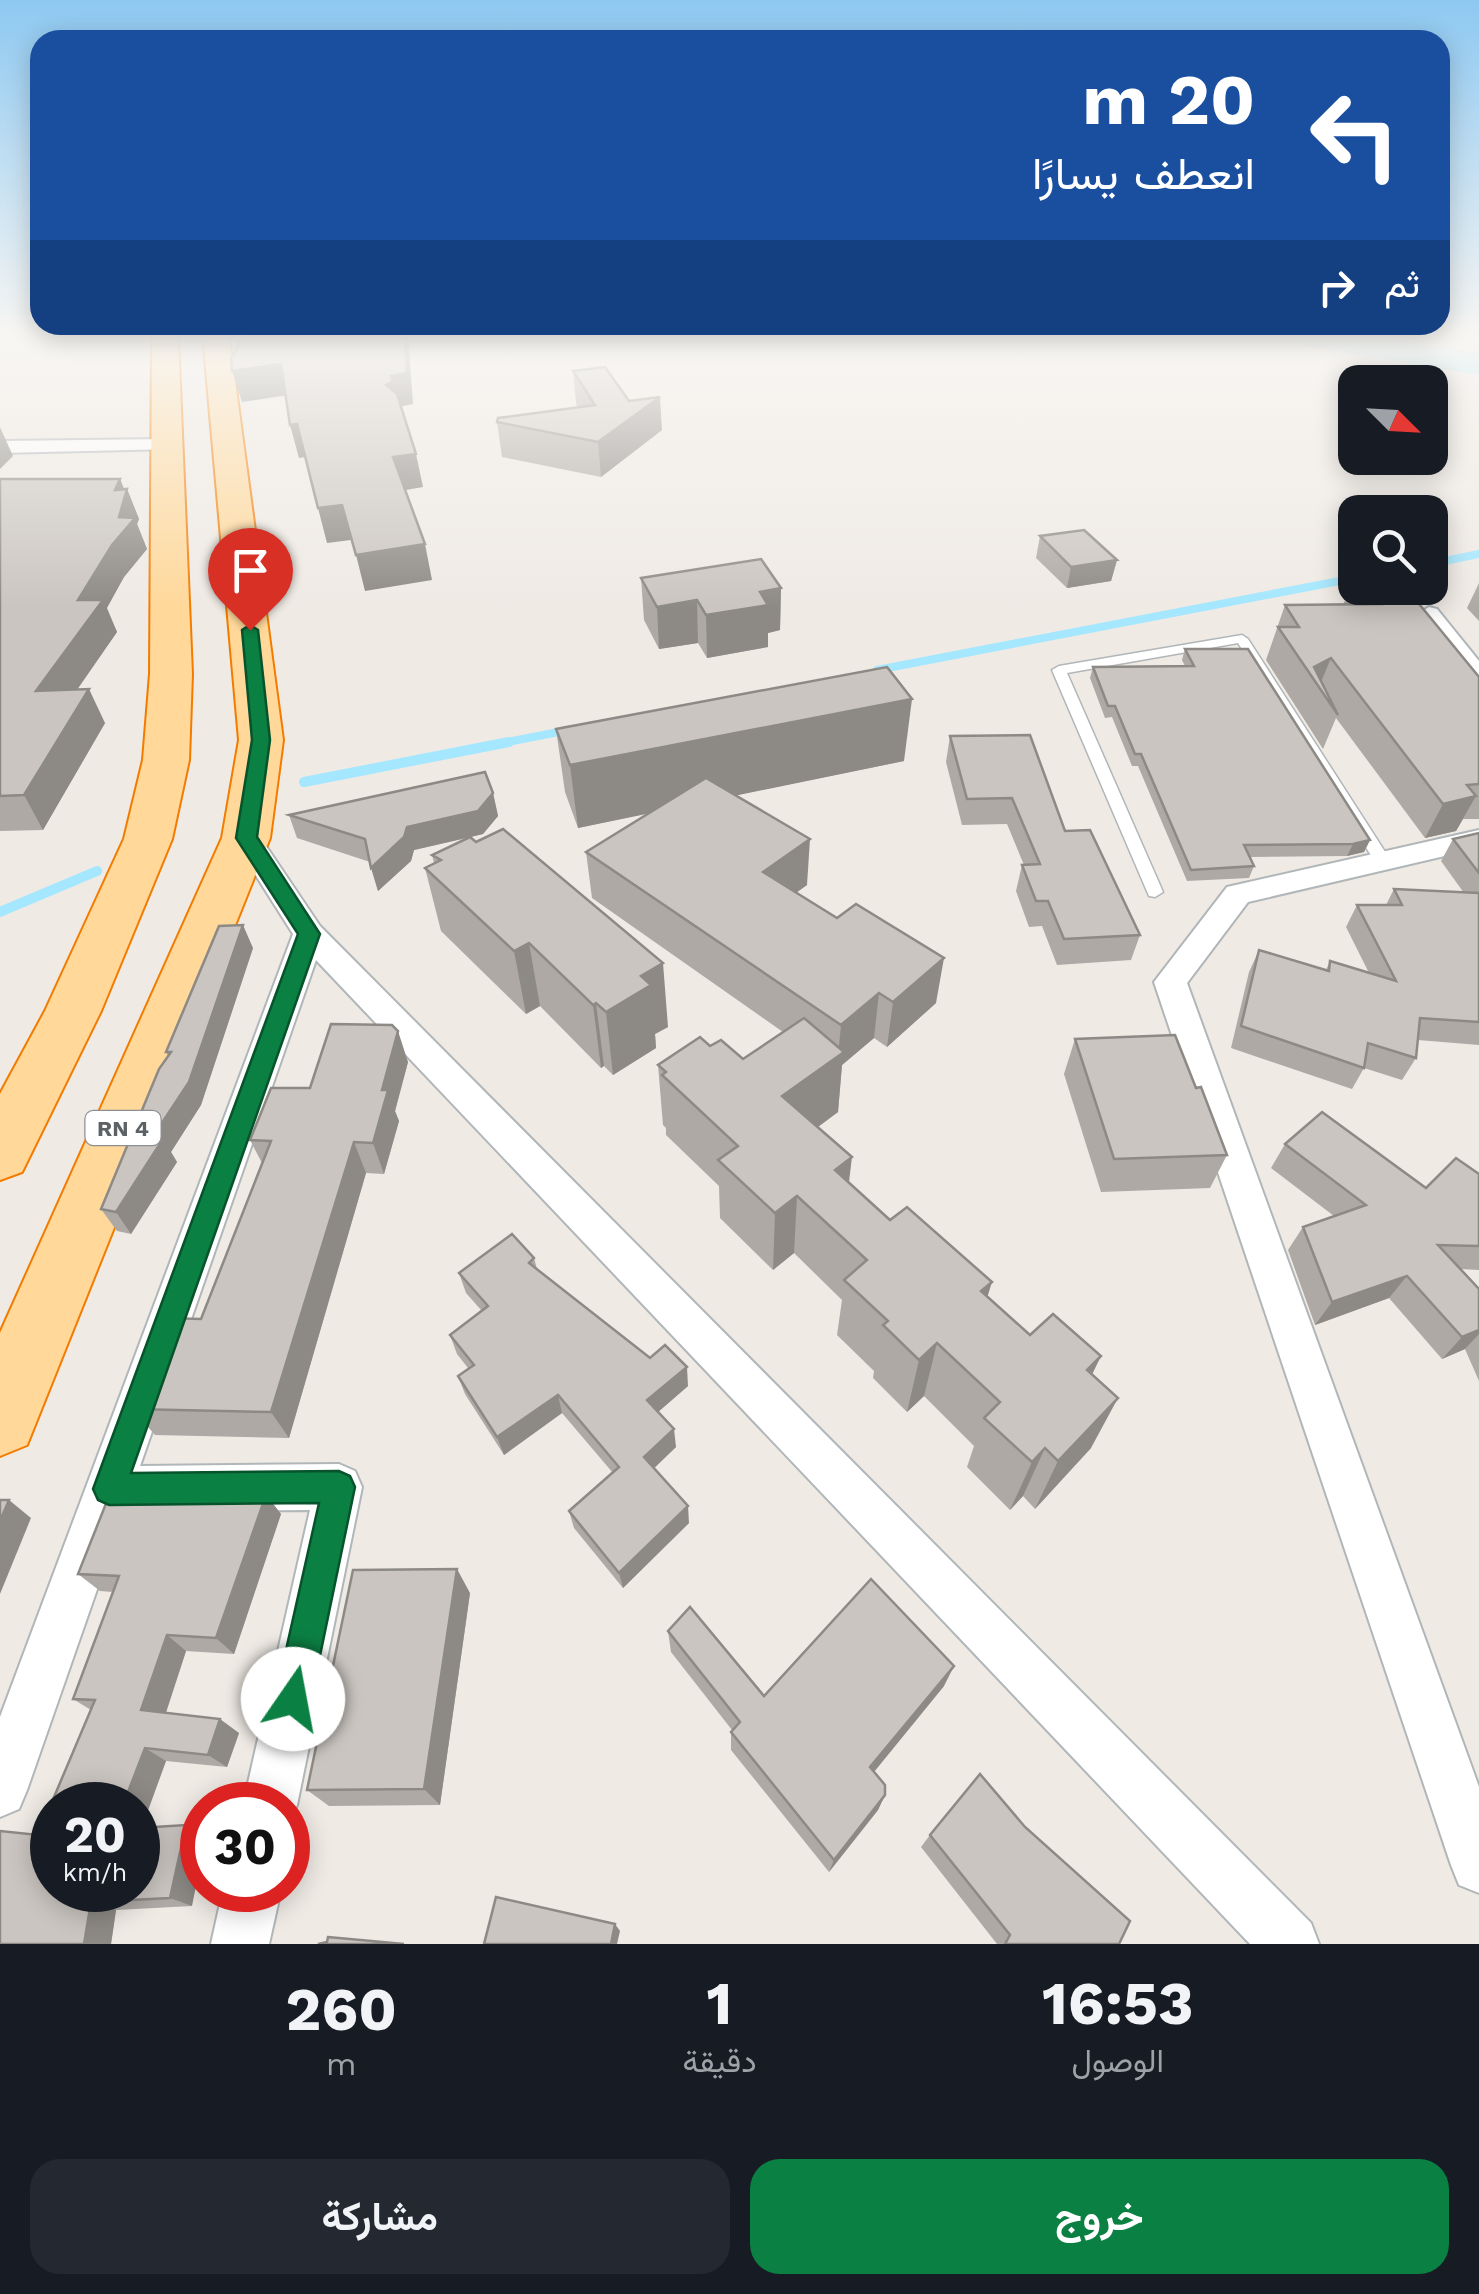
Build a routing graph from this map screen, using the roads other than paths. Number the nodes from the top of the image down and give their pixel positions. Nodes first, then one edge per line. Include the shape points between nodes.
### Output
1 (167, 427) edge
2 (226, 427) edge
3 (167, 445) junction
4 (0, 446) edge
5 (1429, 614) edge
6 (1479, 677) edge
7 (246, 838) junction
8 (1479, 839) edge
9 (1383, 861) junction
10 (1155, 892) dead end
11 (309, 934) junction
12 (0, 1154) edge
13 (0, 1419) edge
14 (109, 1489) junction
15 (275, 1782) edge
16 (0, 1790) edge
17 (1479, 1865) edge
18 (247, 1912) edge
19 (240, 1944) edge
20 (1290, 1944) edge

1 - 3 highway
2 - 7 highway, RN 4 via 261,740
3 - 4 street
3 - 12 highway via 171,674 166,760 148,839 74,1011
5 - 6 street
7 - 11 street
7 - 13 highway, RN 4
8 - 9 street
9 - 10 lane via 1242,639 1058,670
9 - 17 street via 1238,894 1170,982
11 - 14 street
11 - 20 street
14 - 15 street via 339,1487
14 - 16 street
18 - 19 street

